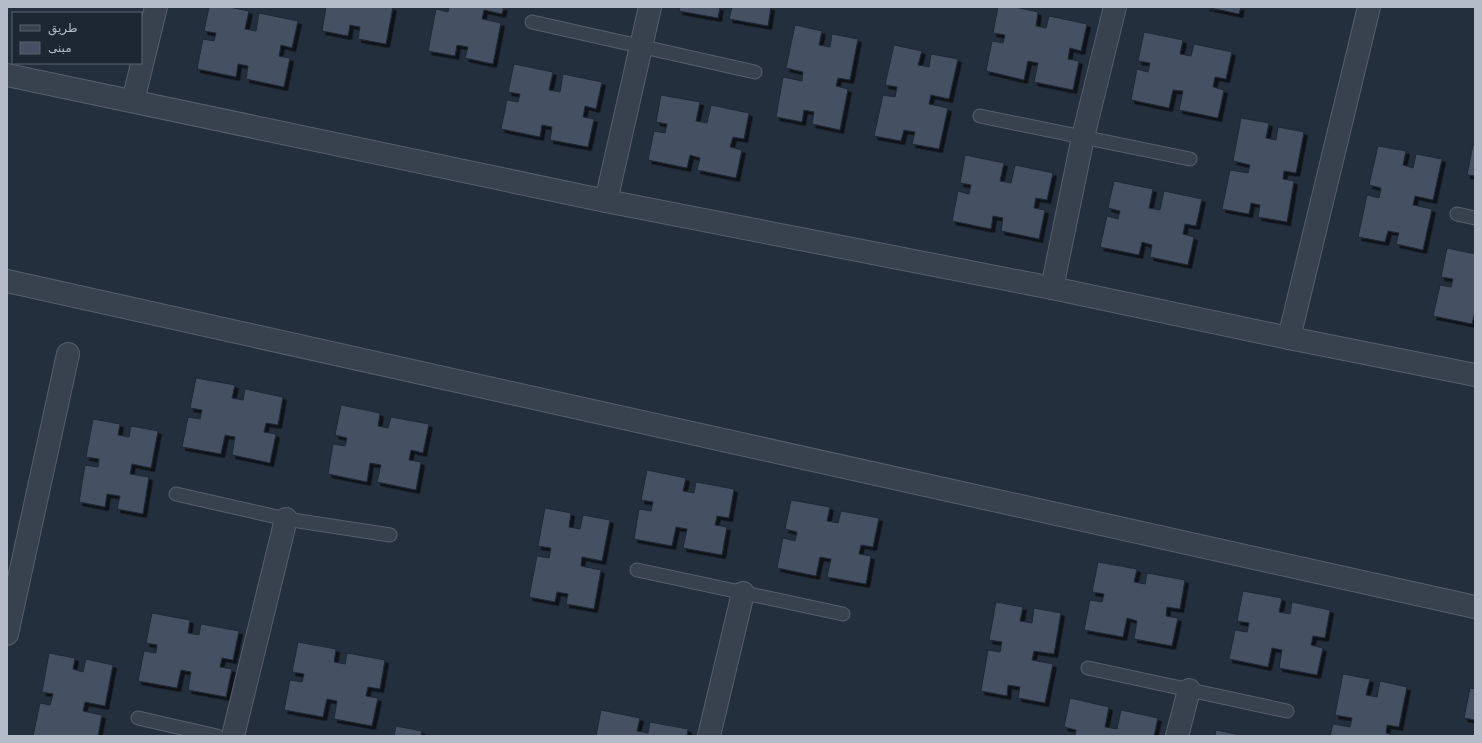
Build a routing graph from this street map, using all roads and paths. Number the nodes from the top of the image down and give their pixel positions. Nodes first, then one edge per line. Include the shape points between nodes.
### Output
1 (156, 7) edge
2 (650, 7) edge
3 (1115, 7) edge
4 (1369, 7) edge
5 (532, 22) dead end
6 (640, 46) junction
7 (755, 72) dead end
8 (7, 75) edge
9 (133, 101) junction
10 (980, 116) dead end
11 (1083, 137) junction
12 (1190, 159) dead end
13 (606, 201) junction
14 (1457, 214) dead end
15 (1475, 218) edge
16 (7, 281) edge
17 (1052, 288) junction
18 (1289, 338) junction
19 (68, 354) dead end
20 (1475, 375) edge
21 (176, 494) dead end
22 (286, 519) junction
23 (390, 535) dead end
24 (15, 560) edge
25 (637, 570) dead end
26 (743, 593) junction
27 (1475, 607) edge
28 (843, 614) dead end
29 (7, 634) edge
30 (1088, 668) dead end
31 (1189, 690) junction
32 (1287, 711) dead end
33 (138, 718) dead end
34 (217, 736) edge
35 (233, 736) edge
36 (709, 736) edge
37 (1177, 736) edge

1 - 9 street
2 - 6 street
3 - 11 street
4 - 18 street
5 - 6 lane
6 - 7 lane
6 - 13 street
8 - 9 street
9 - 13 street
10 - 11 lane
11 - 12 lane
11 - 17 street
13 - 17 street
14 - 15 lane
16 - 27 street
17 - 18 street
18 - 20 street
19 - 24 street
21 - 22 lane
22 - 23 lane
22 - 35 street
24 - 29 street
25 - 26 lane
26 - 28 lane
26 - 36 street
30 - 31 lane
31 - 32 lane
31 - 37 street
33 - 34 lane

